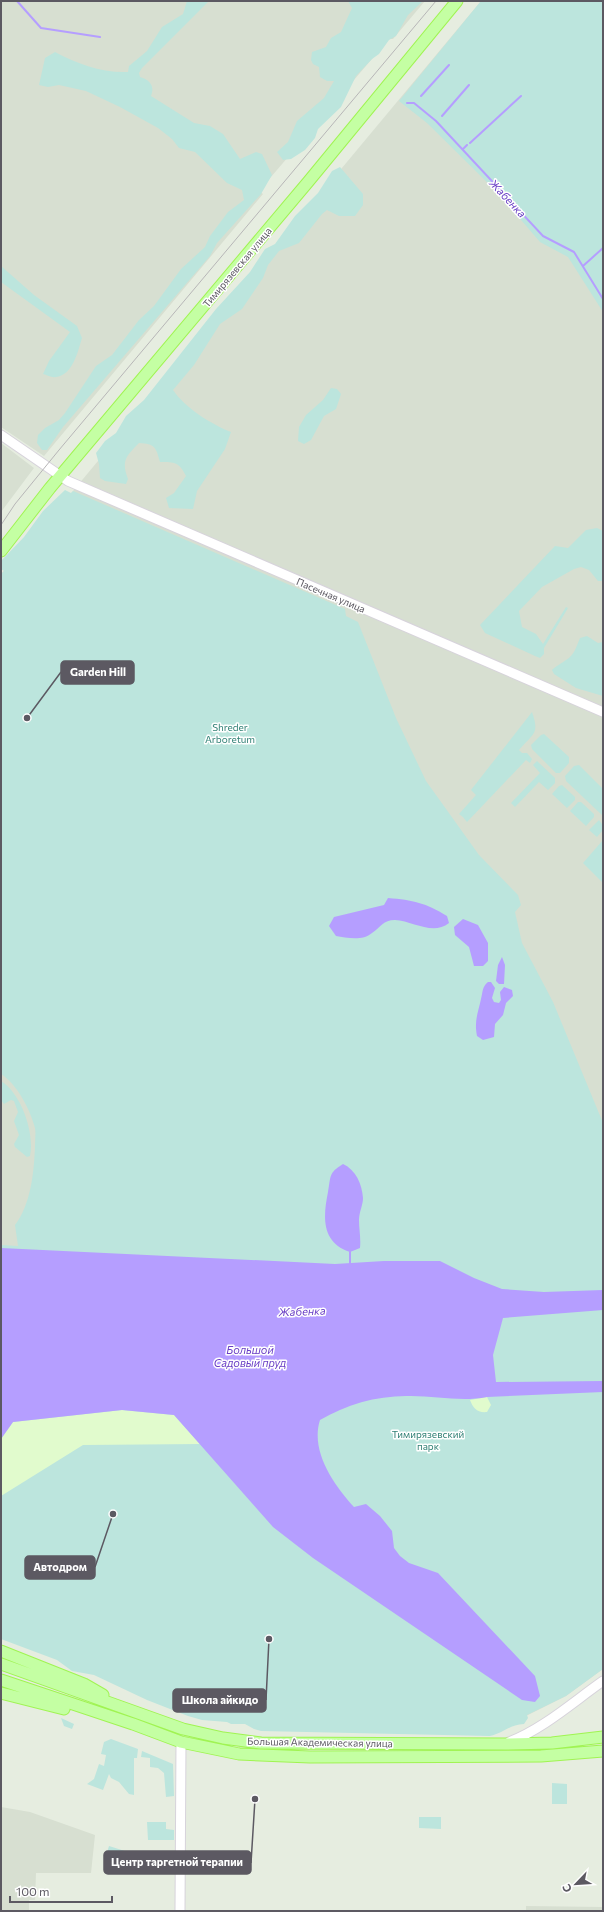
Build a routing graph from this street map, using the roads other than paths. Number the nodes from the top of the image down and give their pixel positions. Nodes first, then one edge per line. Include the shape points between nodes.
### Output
1 (457, 1) edge
2 (1, 435) edge
3 (60, 476) junction
4 (15, 532) junction
5 (1, 544) edge
6 (1, 551) edge
7 (603, 712) edge
8 (1, 1651) edge
9 (1, 1664) edge
10 (1, 1680) edge
11 (603, 1681) edge
12 (1, 1693) edge
13 (131, 1711) junction
14 (132, 1724) junction
15 (542, 1724) junction
16 (603, 1737) edge
17 (181, 1742) junction
18 (552, 1743) junction
19 (506, 1744) junction
20 (603, 1751) edge
21 (180, 1911) edge

1 - 3 main road, Тимирязевская улица
2 - 3 street, Пасечная улица
3 - 4 main road, Тимирязевская улица
3 - 7 street, Пасечная улица
4 - 5 main road, Тимирязевская улица
4 - 6 main road, Тимирязевская улица
8 - 13 main road via 84,1684
9 - 13 main road, Большая Академическая улица
10 - 14 main road, Большая Академическая улица
11 - 15 street
12 - 14 main road
13 - 19 main road, Большая Академическая улица via 183,1729 261,1743
14 - 17 main road, Большая Академическая улица
15 - 18 street via 539,1737
15 - 19 street
16 - 18 main road, Большая Академическая улица
17 - 20 main road, Большая Академическая улица via 222,1752 254,1756 541,1756
17 - 21 street
18 - 19 main road, Большая Академическая улица

